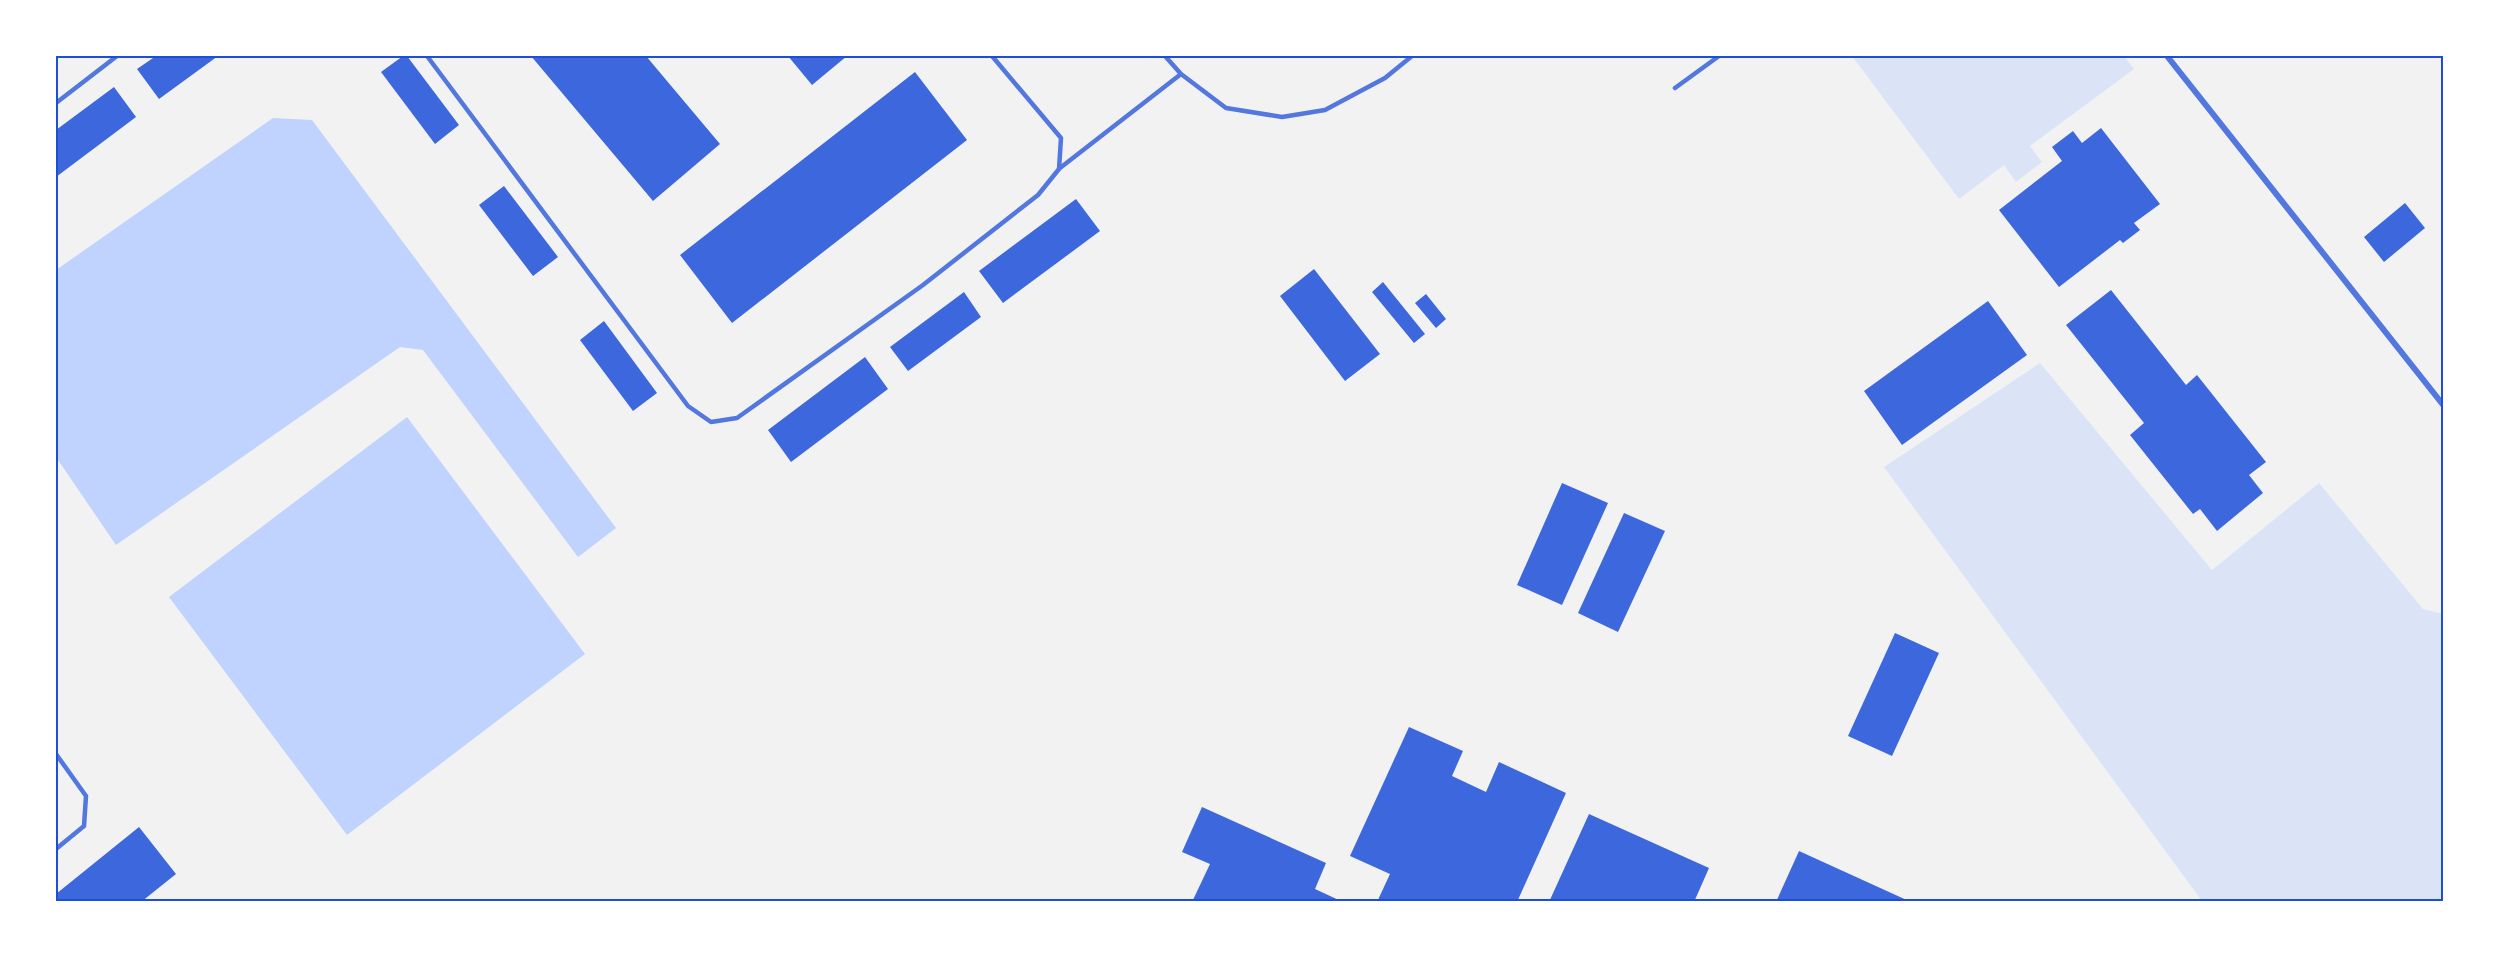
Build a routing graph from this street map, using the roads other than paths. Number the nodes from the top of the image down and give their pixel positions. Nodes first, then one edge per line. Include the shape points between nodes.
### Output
1 (117, 56) edge
2 (427, 56) edge
3 (992, 56) edge
4 (1165, 56) edge
5 (1412, 56) edge
6 (1719, 56) edge
7 (2167, 56) edge
8 (1181, 74) junction
9 (1675, 88) dead end
10 (56, 103) edge
11 (1059, 169) junction
12 (2444, 406) edge
13 (56, 754) edge
14 (56, 849) edge

1 - 10 lane
2 - 11 lane via 688,406 711,422 737,418 924,285 1038,195
3 - 11 lane via 1061,138
4 - 8 lane
5 - 8 lane via 1385,78 1325,110 1282,117 1226,108
6 - 9 lane
7 - 12 street
8 - 11 lane
13 - 14 lane via 86,796 84,826

